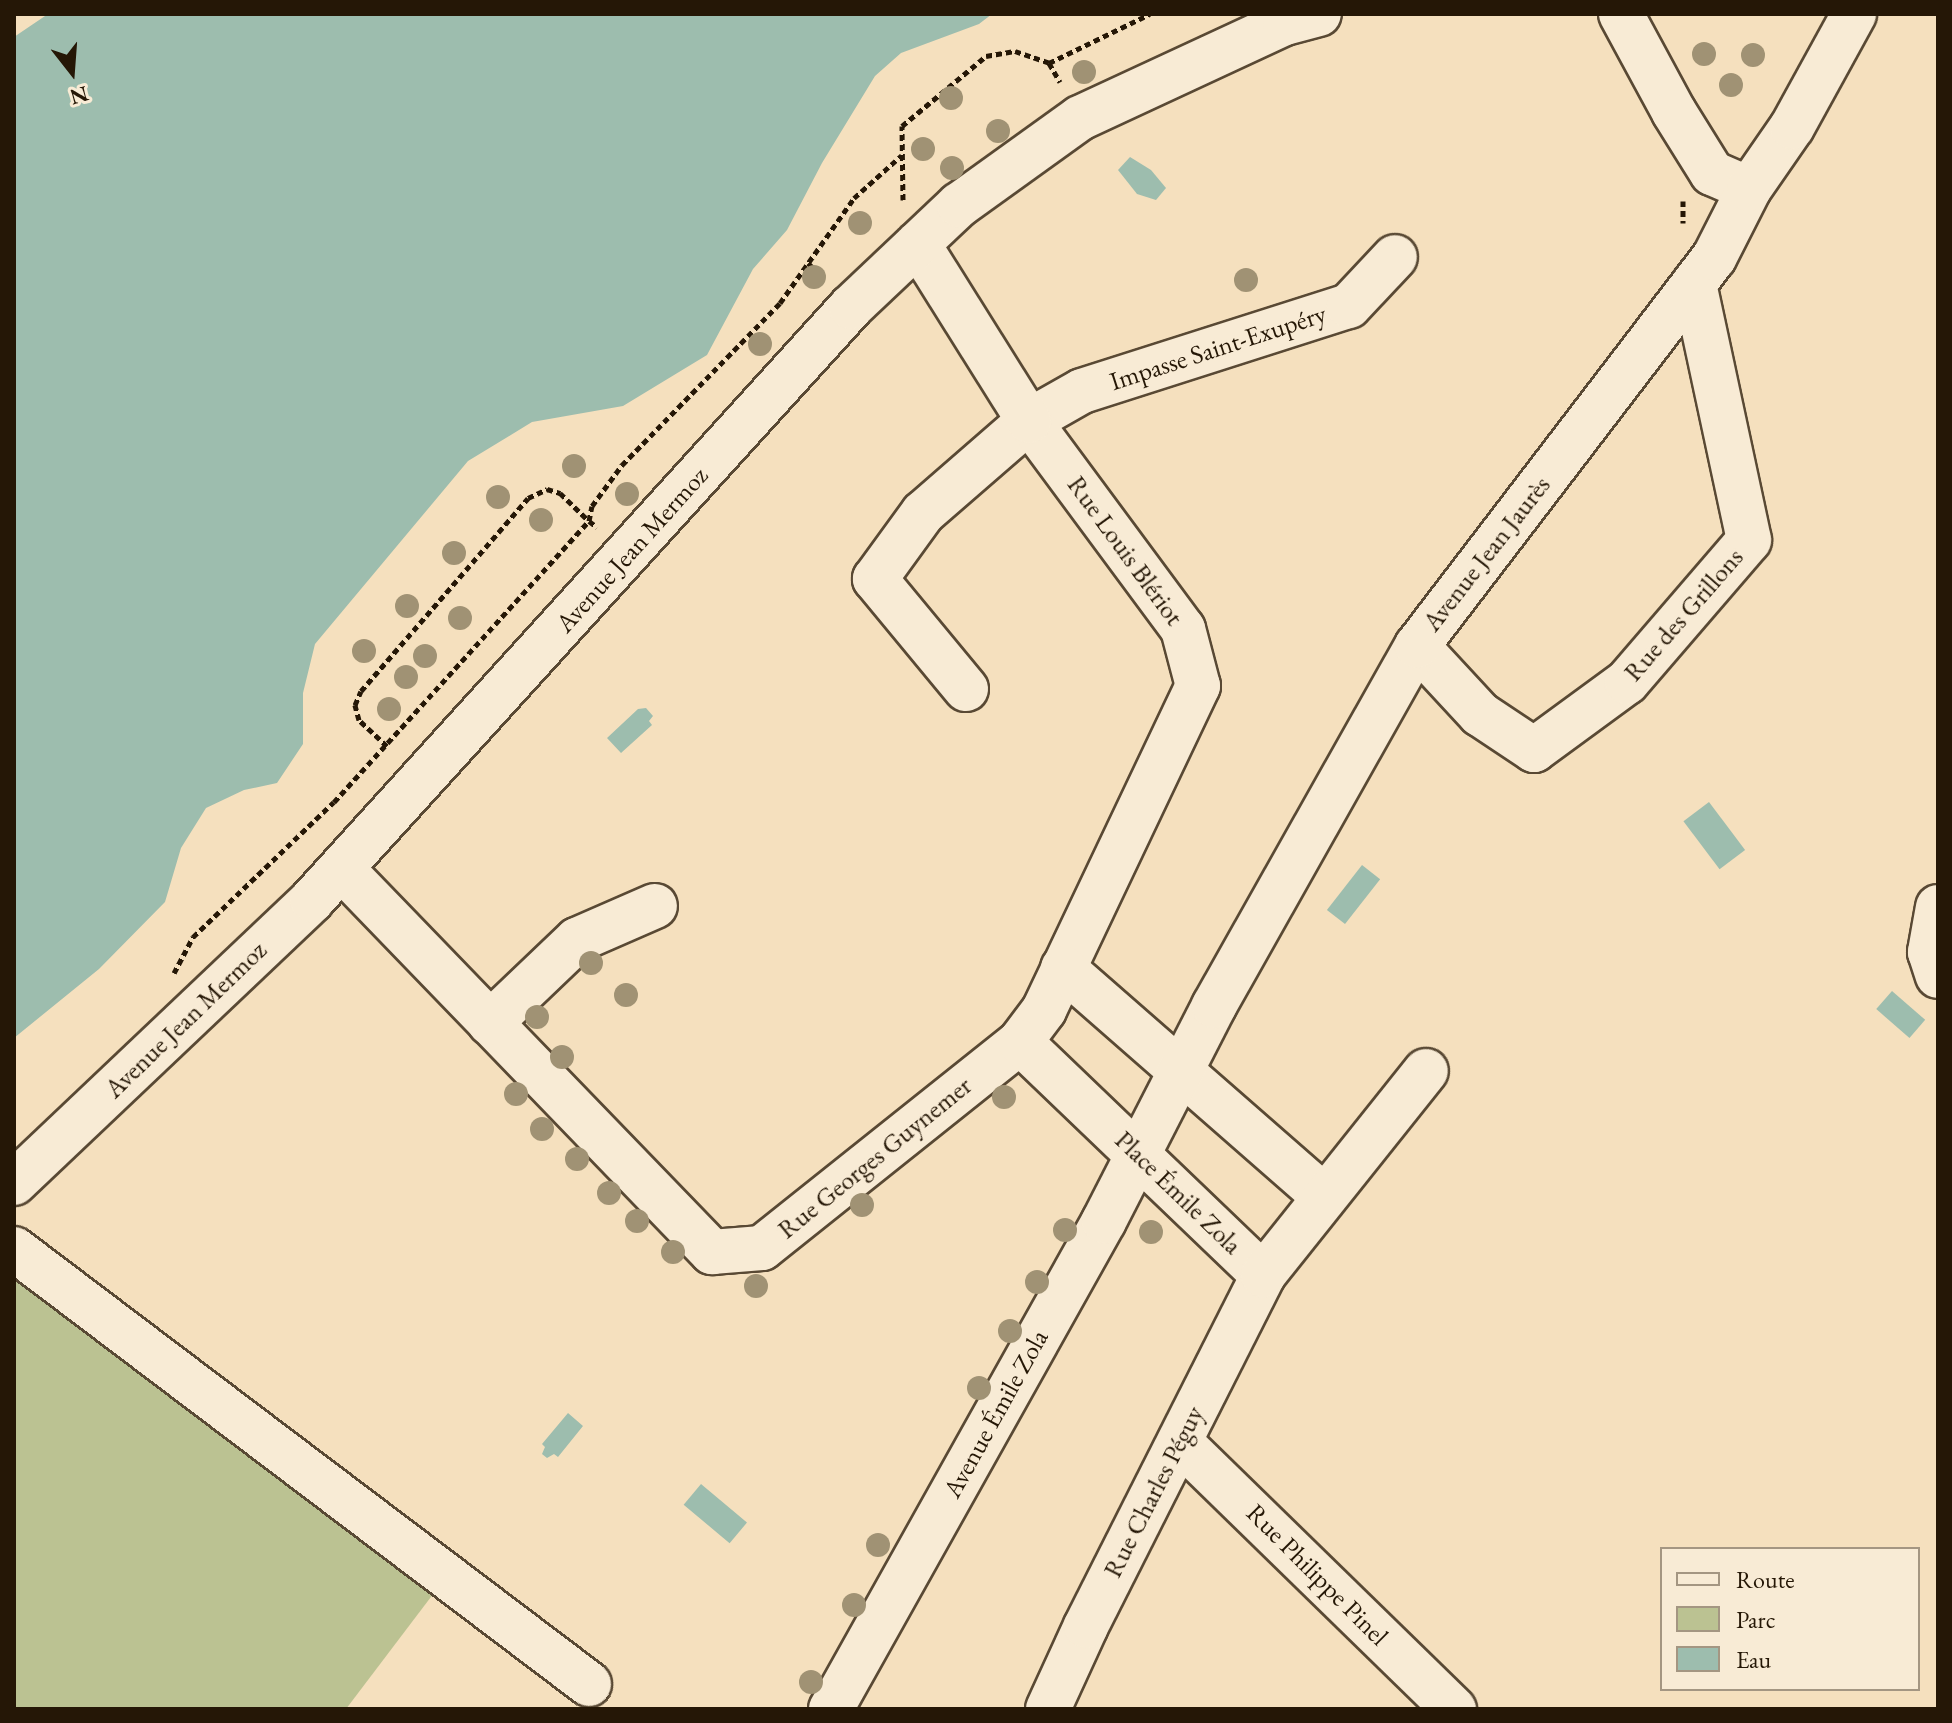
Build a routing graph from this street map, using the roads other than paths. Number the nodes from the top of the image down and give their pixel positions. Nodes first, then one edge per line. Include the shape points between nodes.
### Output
1 (1319, 14) edge
2 (1621, 14) edge
3 (1854, 14) edge
4 (1749, 189) junction
5 (918, 244) junction
6 (1395, 257) dead end
7 (1694, 284) junction
8 (1029, 421) junction
9 (1417, 646) junction
10 (966, 689) dead end
11 (342, 869) junction
12 (655, 906) dead end
13 (1938, 907) edge
14 (1934, 964) edge
15 (1063, 968) junction
16 (490, 1023) junction
17 (1032, 1026) junction
18 (1426, 1071) dead end
19 (1181, 1072) junction
20 (1148, 1135) junction
21 (14, 1183) edge
22 (1323, 1196) junction
23 (14, 1249) edge
24 (1263, 1275) junction
25 (1180, 1442) junction
26 (589, 1684) dead end
27 (831, 1709) edge
28 (1048, 1709) edge
29 (1454, 1709) edge

1 - 5 street, Avenue Jean Mermoz via 1285,23 1080,118 959,205
2 - 4 street via 1712,173
3 - 4 street, Avenue Jean Jaurès via 1792,127
4 - 7 street, Avenue Jean Jaurès via 1714,258
5 - 8 street, Rue Louis Blériot
5 - 11 street, Avenue Jean Mermoz via 851,307
6 - 8 street, Impasse Saint-Exupéry via 1349,306 1082,391
7 - 9 street, Avenue Jean Jaurès
7 - 9 street, Rue des Grillons via 1749,540 1627,682 1534,750 1480,714
8 - 10 street, Impasse Saint-Exupéry via 923,513 875,579
8 - 15 street, Rue Louis Blériot via 1183,629 1198,686
9 - 19 street, Avenue Jean Jaurès
11 - 16 street, Rue Georges Guynemer
11 - 21 street, Avenue Jean Mermoz
12 - 16 street via 577,940
13 - 14 street
15 - 17 street, Rue Louis Blériot
15 - 19 street
16 - 17 street, Rue Georges Guynemer via 712,1252 762,1248
17 - 20 street, Place Émile Zola
18 - 22 street, Place Émile Zola
19 - 20 street, Avenue Jean Jaurès
19 - 22 street
20 - 24 street, Place Émile Zola via 1174,1193
20 - 27 street, Avenue Émile Zola
22 - 24 street, Place Émile Zola
23 - 26 street
24 - 25 street, Rue Charles Péguy
25 - 28 street, Rue Charles Péguy
25 - 29 street, Rue Philippe Pinel

